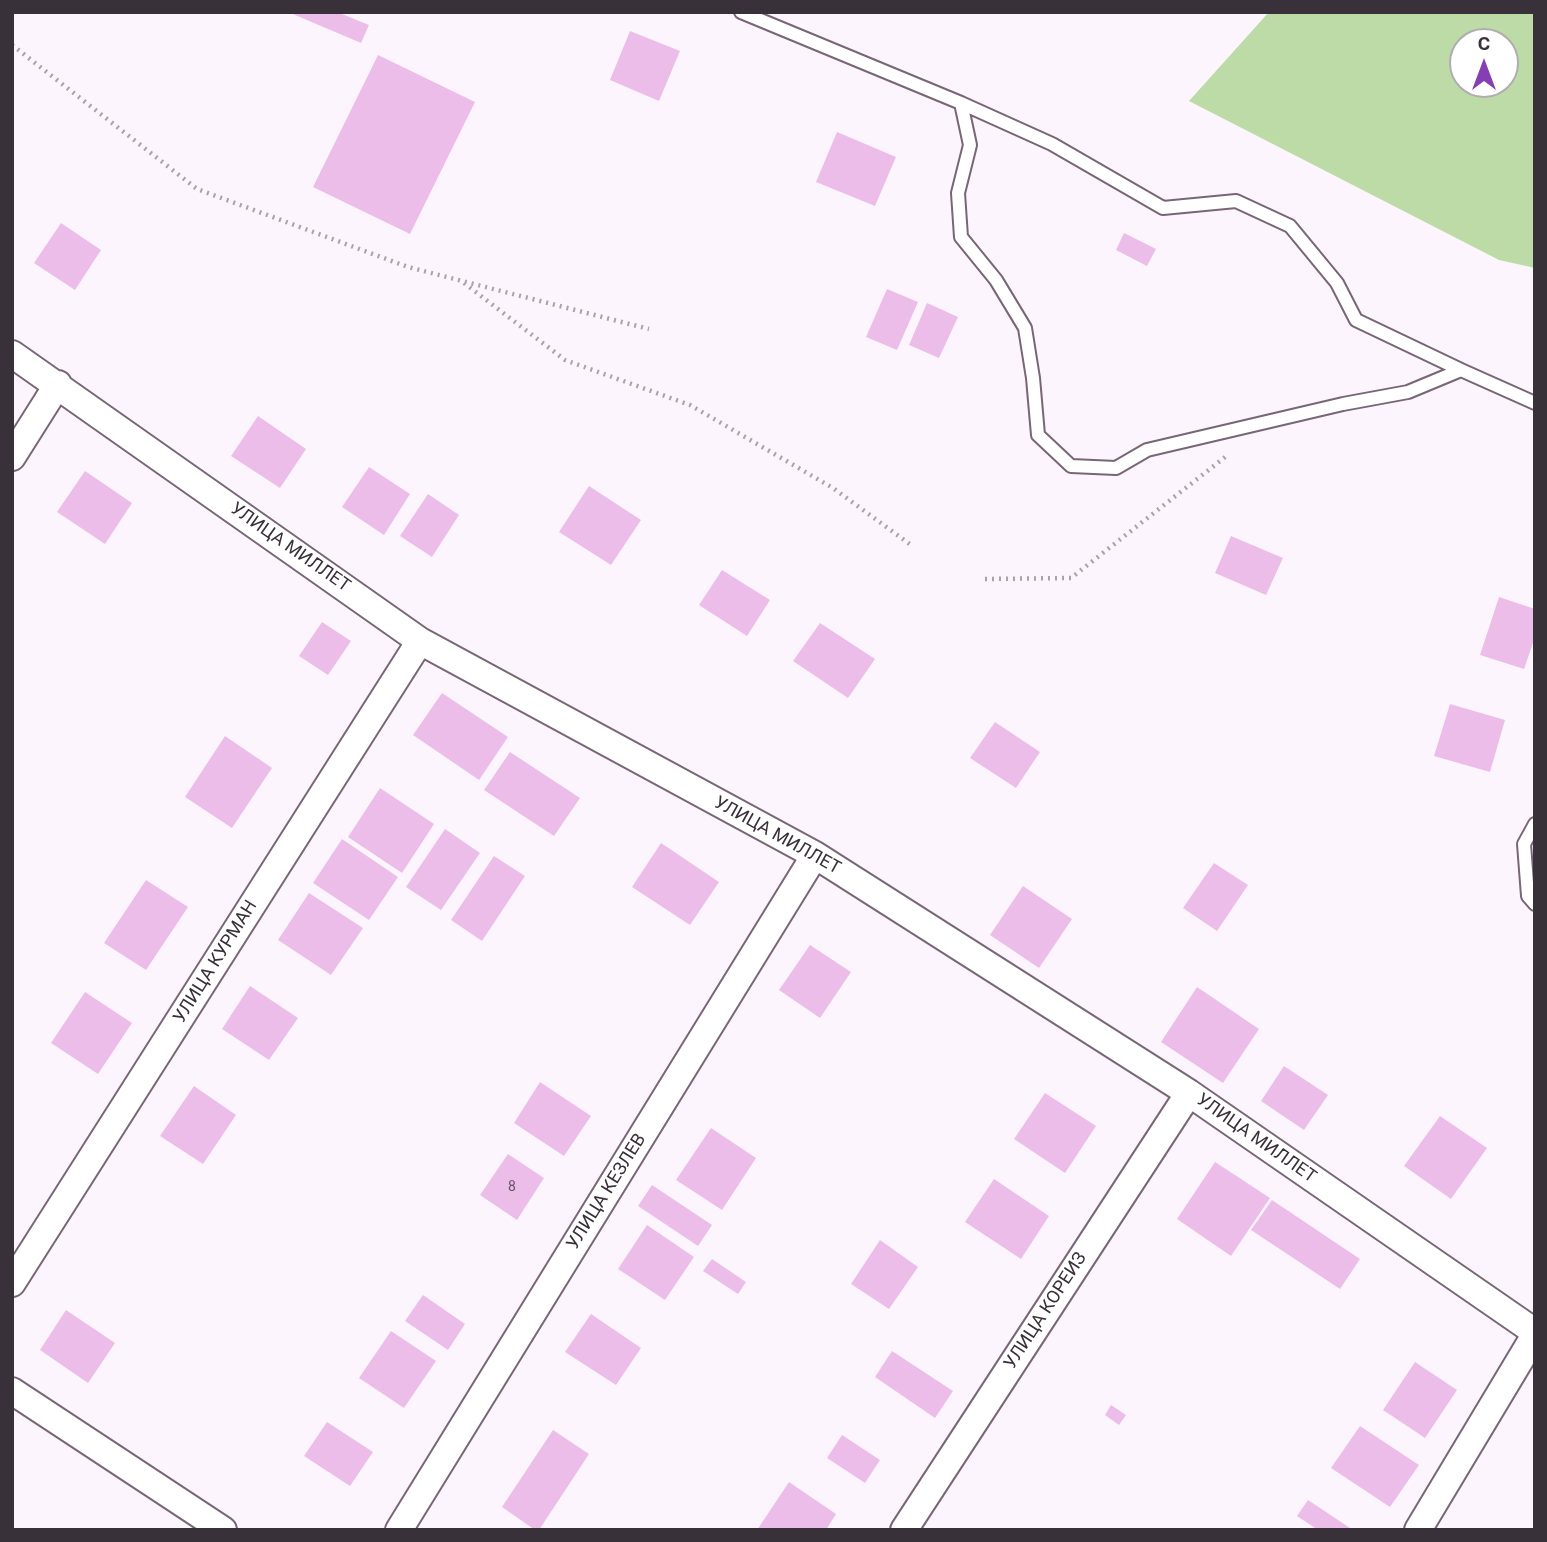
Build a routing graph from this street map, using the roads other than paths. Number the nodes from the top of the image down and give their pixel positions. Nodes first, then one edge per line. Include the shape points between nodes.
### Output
1 (741, 12) edge
2 (961, 103) junction
3 (12, 354) edge
4 (1461, 370) junction
5 (58, 384) junction
6 (1535, 403) edge
7 (12, 457) edge
8 (420, 641) junction
9 (1535, 824) edge
10 (815, 855) junction
11 (1535, 904) edge
12 (1189, 1093) junction
13 (12, 1283) edge
14 (1535, 1333) edge
15 (12, 1391) edge
16 (223, 1530) edge
17 (399, 1530) edge
18 (904, 1530) edge
19 (1418, 1530) edge

1 - 2 lane
2 - 4 lane via 1052,144 1163,208 1236,201 1290,226 1337,284 1356,320
2 - 4 lane via 970,145 958,193 961,237 996,280 1025,328 1038,435 1071,466 1116,468 1147,450 1408,392
3 - 5 street, УЛИЦА МИЛЛЕТ
4 - 6 lane
5 - 7 street
5 - 8 street, УЛИЦА МИЛЛЕТ
8 - 10 street, УЛИЦА МИЛЛЕТ
8 - 13 street, УЛИЦА КУРМАН
9 - 11 lane via 1524,844 1528,896
10 - 12 street, УЛИЦА МИЛЛЕТ
10 - 17 street, УЛИЦА КЕЗЛЕВ
12 - 14 street, УЛИЦА МИЛЛЕТ
12 - 18 street, УЛИЦА КОРЕИЗ
14 - 19 street
15 - 16 street

